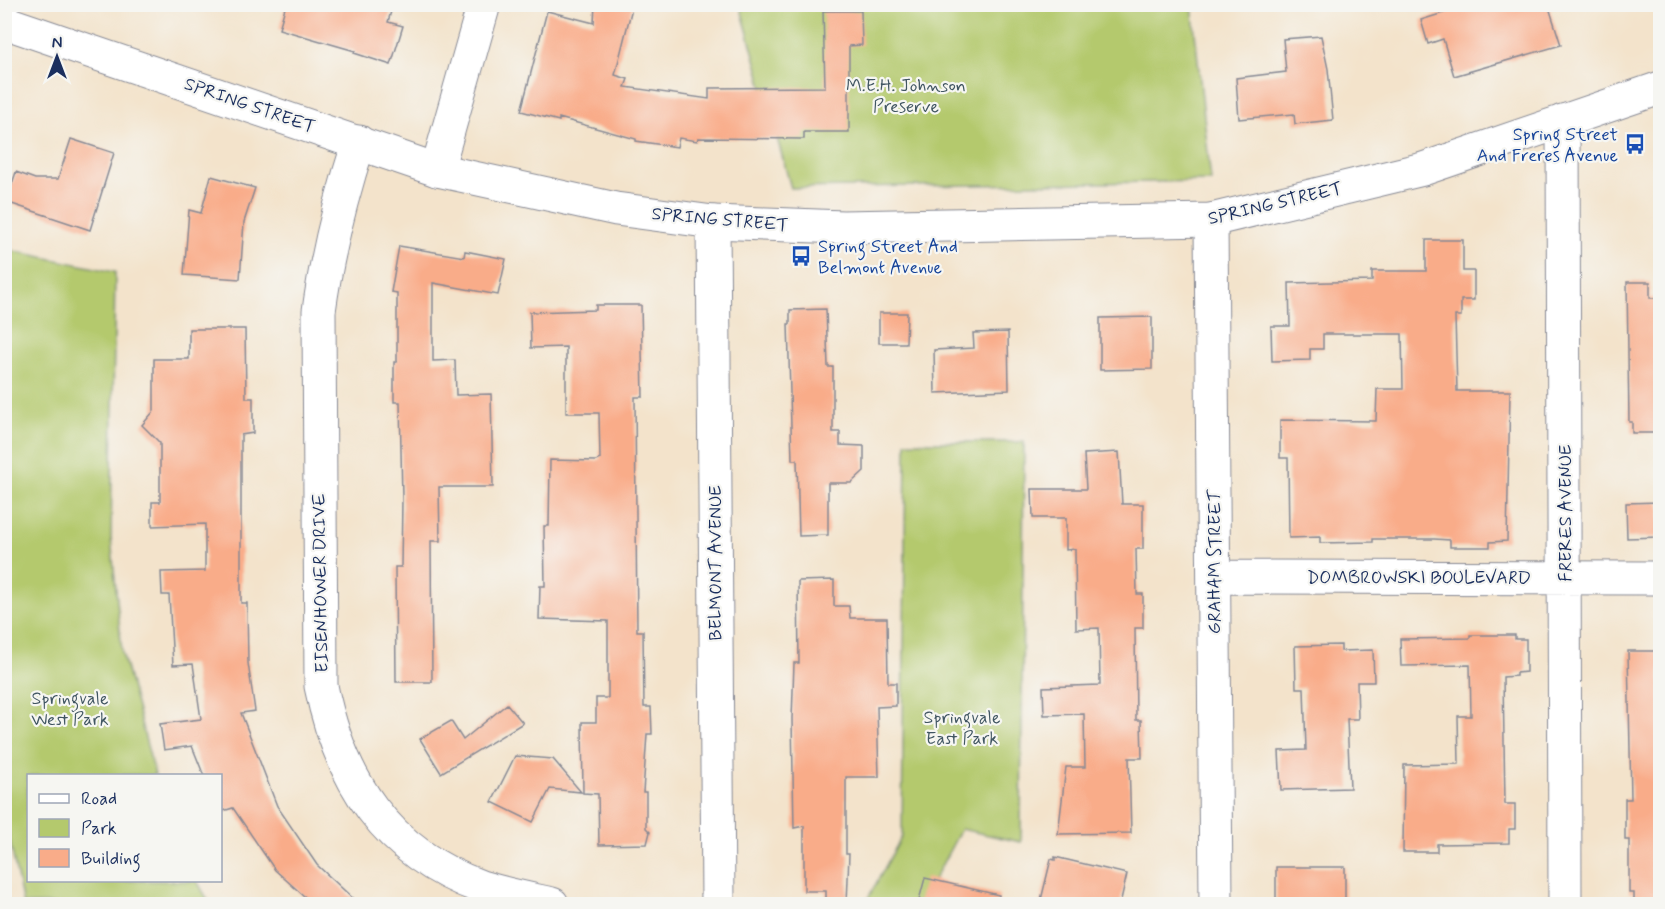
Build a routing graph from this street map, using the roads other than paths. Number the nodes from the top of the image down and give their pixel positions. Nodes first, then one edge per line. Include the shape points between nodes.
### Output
1 (484, 4) edge
2 (4, 22) edge
3 (1660, 88) edge
4 (1563, 121) junction
5 (359, 142) junction
6 (437, 170) junction
7 (1211, 220) junction
8 (713, 222) junction
9 (1566, 576) junction
10 (1214, 577) junction
11 (1660, 578) edge
12 (552, 904) edge
13 (718, 904) edge
14 (1216, 904) edge
15 (1565, 904) edge

1 - 6 street
2 - 5 street, SPRING STREET
3 - 4 street, SPRING STREET
4 - 7 street, SPRING STREET via 1423,169
4 - 9 street, FRERES AVENUE
5 - 6 street, SPRING STREET
5 - 12 street, EISENHOWER DRIVE via 339,206 319,310 321,686 329,727 344,766 365,801 409,846 443,870 481,887
6 - 8 street, SPRING STREET via 616,210
7 - 8 street, SPRING STREET via 843,227
7 - 10 street, GRAHAM STREET
8 - 13 street, BELMONT AVENUE
9 - 10 street, DOMBROWSKI BOULEVARD
9 - 11 street, DOMBROWSKI BOULEVARD
9 - 15 street, FRERES AVENUE
10 - 14 street, GRAHAM STREET

